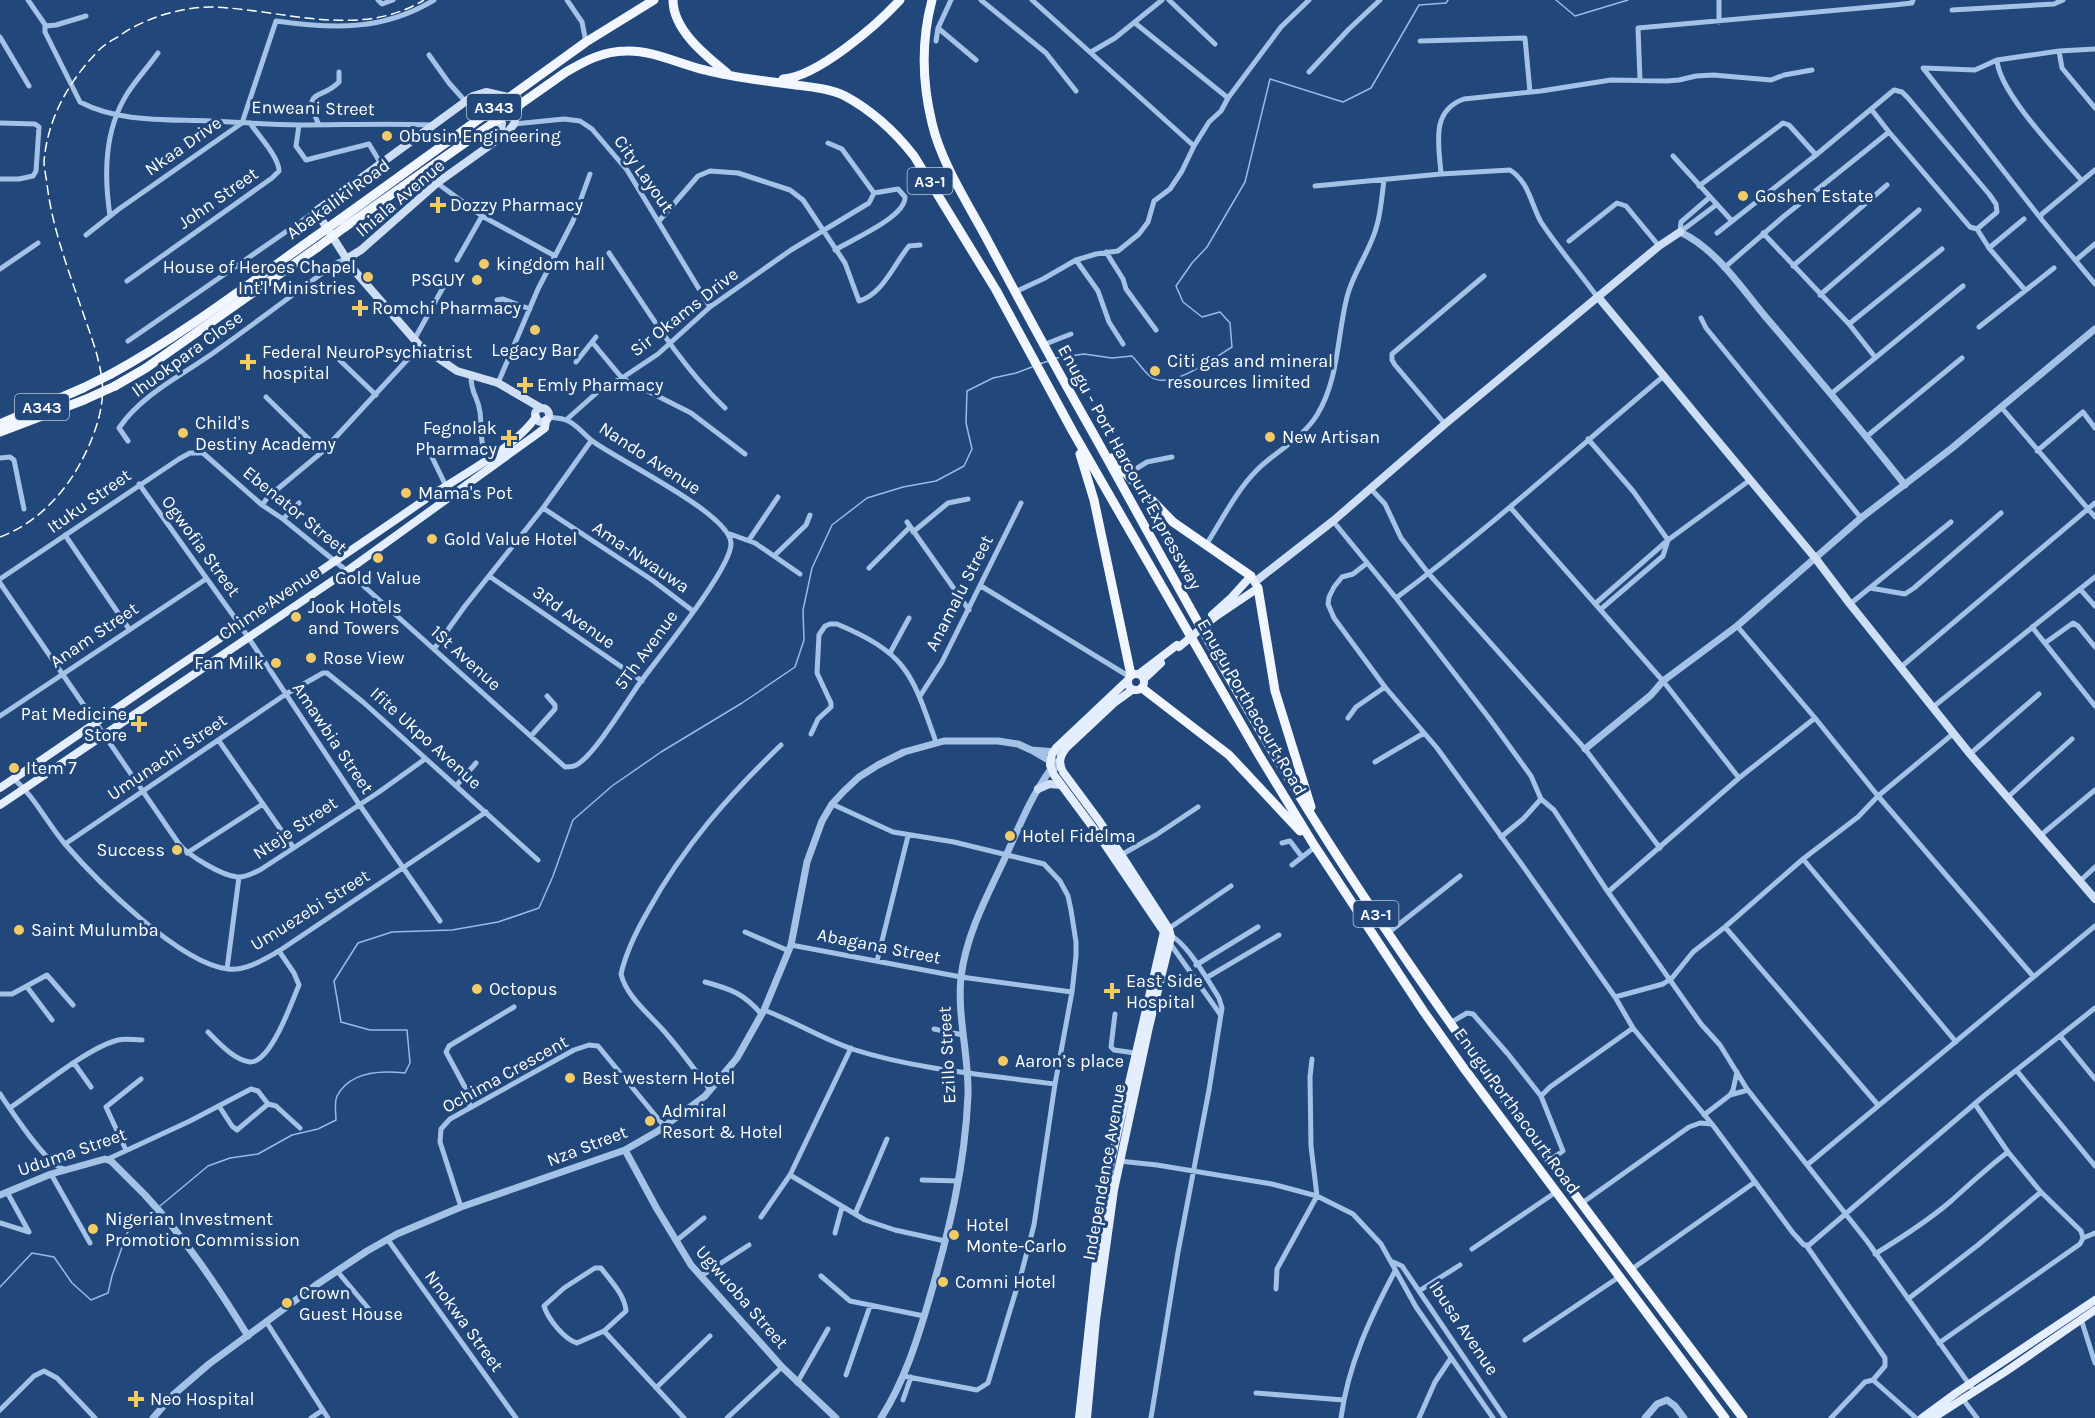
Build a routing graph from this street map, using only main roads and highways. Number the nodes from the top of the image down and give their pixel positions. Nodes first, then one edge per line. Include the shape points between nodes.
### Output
1 (654, 0) edge
2 (673, 0) edge
3 (900, 0) edge
4 (932, 0) edge
5 (729, 74) junction
6 (766, 81) junction
7 (502, 98) junction
8 (519, 106) junction
9 (500, 118) junction
10 (500, 138) junction
11 (342, 224) junction
12 (1680, 232) road end
13 (315, 243) junction
14 (348, 258) junction
15 (1599, 298) junction
16 (537, 413) junction
17 (547, 418) joint
18 (0, 424) edge
19 (0, 432) edge
20 (1073, 432) junction
21 (1101, 449) junction
22 (1255, 582) junction
23 (1214, 616) junction
24 (1135, 680) junction
25 (1059, 759) junction
26 (1060, 785) junction
27 (0, 788) edge
28 (1038, 789) road end
29 (0, 805) edge
30 (1317, 823) junction
31 (1315, 846) junction
32 (2095, 899) edge
33 (1167, 935) junction
34 (1136, 1066) junction
35 (1115, 1161) junction
36 (2095, 1300) edge
37 (2095, 1310) edge
38 (1971, 1387) junction
39 (1959, 1395) junction
40 (1079, 1418) edge
41 (1087, 1418) edge
42 (1725, 1418) edge
43 (1743, 1418) edge
44 (1922, 1418) edge
45 (1933, 1418) edge

1 - 7 highway, Abakaliki Road / A343
2 - 5 highway, A343 via 688,36
3 - 6 highway, A343 via 810,72
4 - 21 highway, Enugu - Port Harcourt Expressway / A3-1 via 923,51 932,126 968,206
5 - 6 highway, Enugu Porthacourt Road / A343
5 - 8 highway, Abakaliki Road / A343 via 656,55 614,52 594,56
6 - 20 highway, Enugu Porthacourt Road / A3-1 via 843,95 903,142 1005,306
7 - 11 highway, Abakaliki Road / A343
7 - 14 main road via 483,92 465,101 316,211
8 - 9 highway, Abakaliki Road / A343
8 - 10 main road, Ihiala Avenue via 514,124
9 - 10 main road
9 - 11 highway, Abakaliki Road / A343
10 - 14 main road, Ihiala Avenue via 437,183
11 - 13 highway, Abakaliki Road / A343, bridge
12 - 15 main road
13 - 18 highway, Abakaliki Road / A343, bridge via 149,353 83,388
13 - 19 highway, Abakaliki Road / A343, bridge via 168,353 115,386
14 - 16 main road, Ihiala Avenue via 353,269 417,343 443,363 498,383 523,397
15 - 22 main road
15 - 32 main road via 1816,559 1971,754
16 - 17 main road, Ihiala Avenue via 541,421
16 - 27 main road, Chime Avenue via 526,429 488,458
17 - 29 main road, Chime Avenue via 545,428 347,571
20 - 24 highway via 1088,474
20 - 31 highway, Enugu Porthacourt Road / A3-1
21 - 22 highway via 1173,522
21 - 30 highway, Enugu - Port Harcourt Expressway / A3-1
22 - 23 main road
22 - 23 main road via 1231,598
22 - 30 highway via 1275,691
23 - 24 main road, bridge
24 - 25 main road
24 - 31 highway via 1229,755
25 - 26 main road via 1051,765
25 - 33 main road
26 - 28 main road
26 - 33 main road
30 - 43 highway, Enugu - Port Harcourt Expressway / A3-1 via 1450,1023
31 - 42 highway, Enugu Porthacourt Road / A3-1 via 1424,1011
33 - 34 main road, Independence Avenue
33 - 34 main road, Independence Avenue
34 - 35 main road, Independence Avenue
35 - 40 main road, Independence Avenue via 1096,1263
35 - 41 main road, Independence Avenue
36 - 38 main road
37 - 38 main road via 2005,1372
38 - 39 main road
39 - 44 main road
39 - 45 main road

